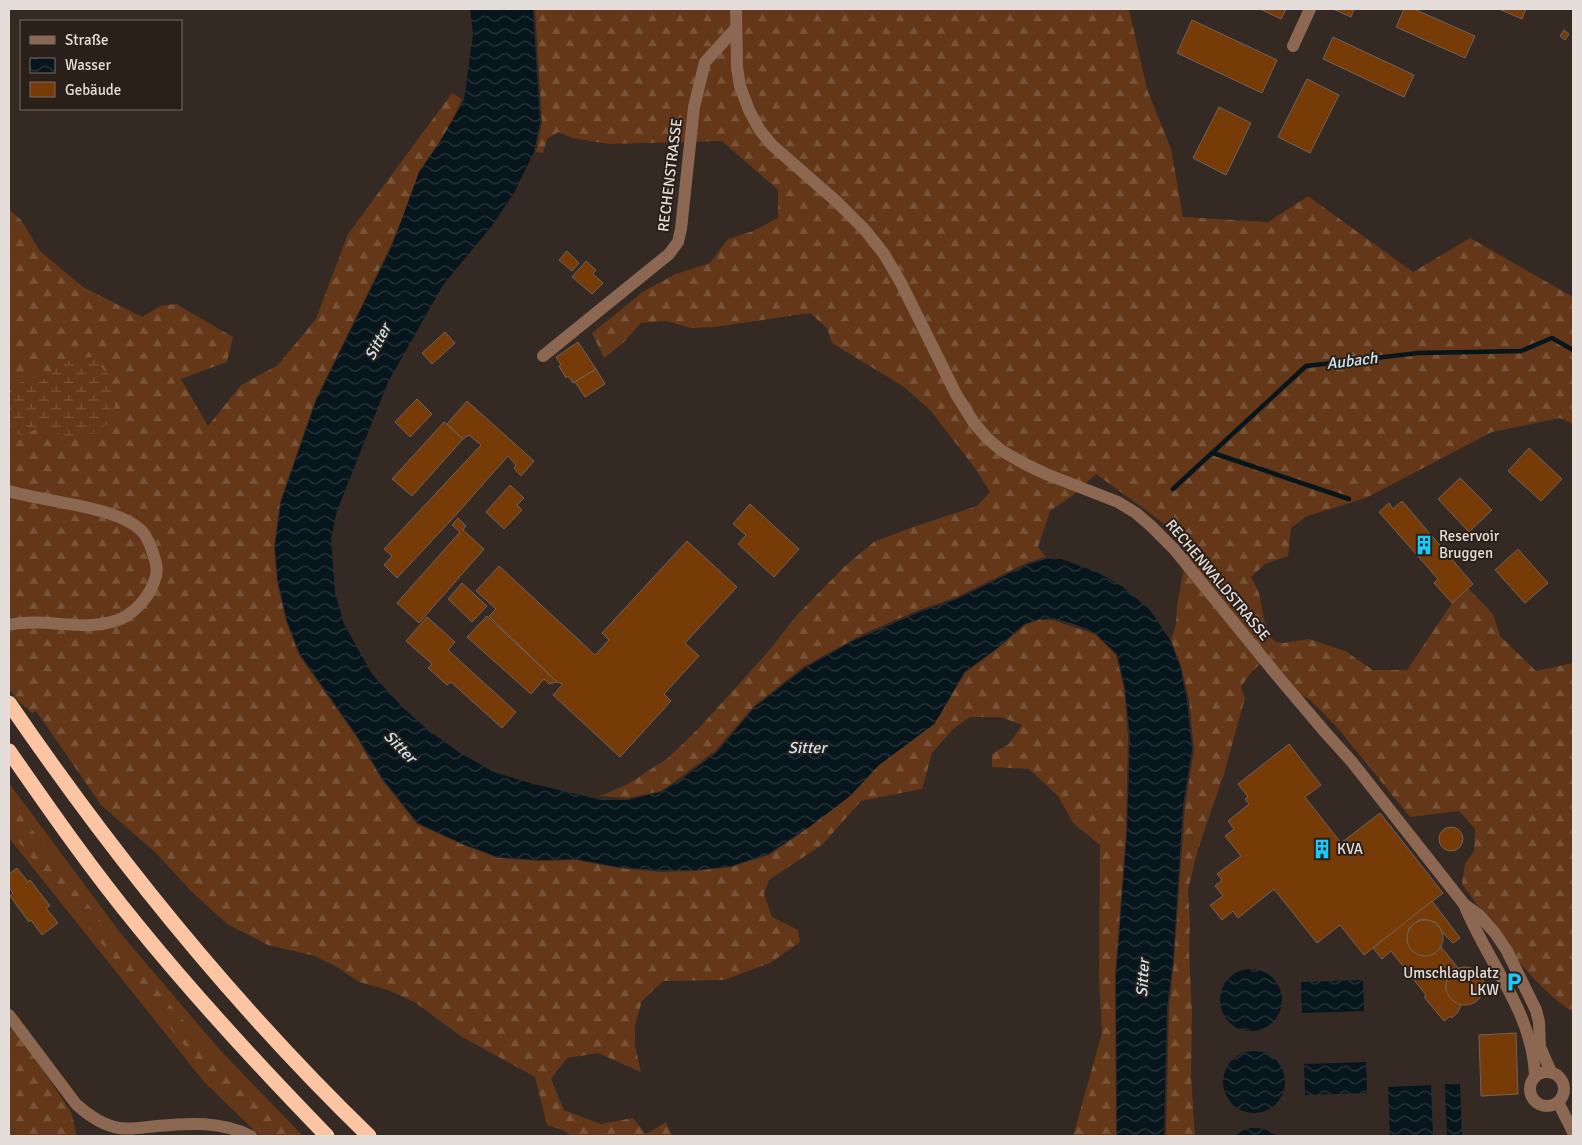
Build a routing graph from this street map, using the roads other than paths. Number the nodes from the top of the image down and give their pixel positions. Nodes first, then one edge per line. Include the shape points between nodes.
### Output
1 (736, 9) edge
2 (1310, 9) edge
3 (736, 28) junction
4 (1293, 46) dead end
5 (543, 356) dead end
6 (9, 491) edge
7 (9, 625) edge
8 (11, 706) edge
9 (9, 751) edge
10 (1464, 904) junction
11 (9, 1015) edge
12 (1551, 1072) junction
13 (1535, 1075) junction
14 (1558, 1102) junction
15 (1573, 1132) edge
16 (251, 1136) edge
17 (328, 1136) edge
18 (369, 1136) edge

1 - 3 street
2 - 4 street
3 - 5 street, RECHENSTRASSE via 704,62 694,107 678,242 669,254
3 - 10 street, RECHENWALDSTRASSE via 740,86 759,129 772,145 836,201 884,254 974,423 1002,451 1046,474 1118,502 1151,526 1174,549 1352,762
6 - 7 street via 96,509 132,524 145,535 157,566 157,576 142,603 118,620 103,625 26,622
8 - 18 highway via 85,810 195,951 267,1032
9 - 17 highway via 104,883 171,966 237,1042
10 - 12 street, RECHENWALDSTRASSE via 1495,932 1507,951 1536,1010 1540,1047
10 - 13 street, RECHENWALDSTRASSE via 1508,985 1525,1025 1533,1051
11 - 16 street via 76,1104 105,1124 120,1128 197,1123 227,1127
12 - 13 street
12 - 14 street via 1563,1082 1563,1094
13 - 14 street via 1529,1090 1534,1100 1544,1106
14 - 15 street

